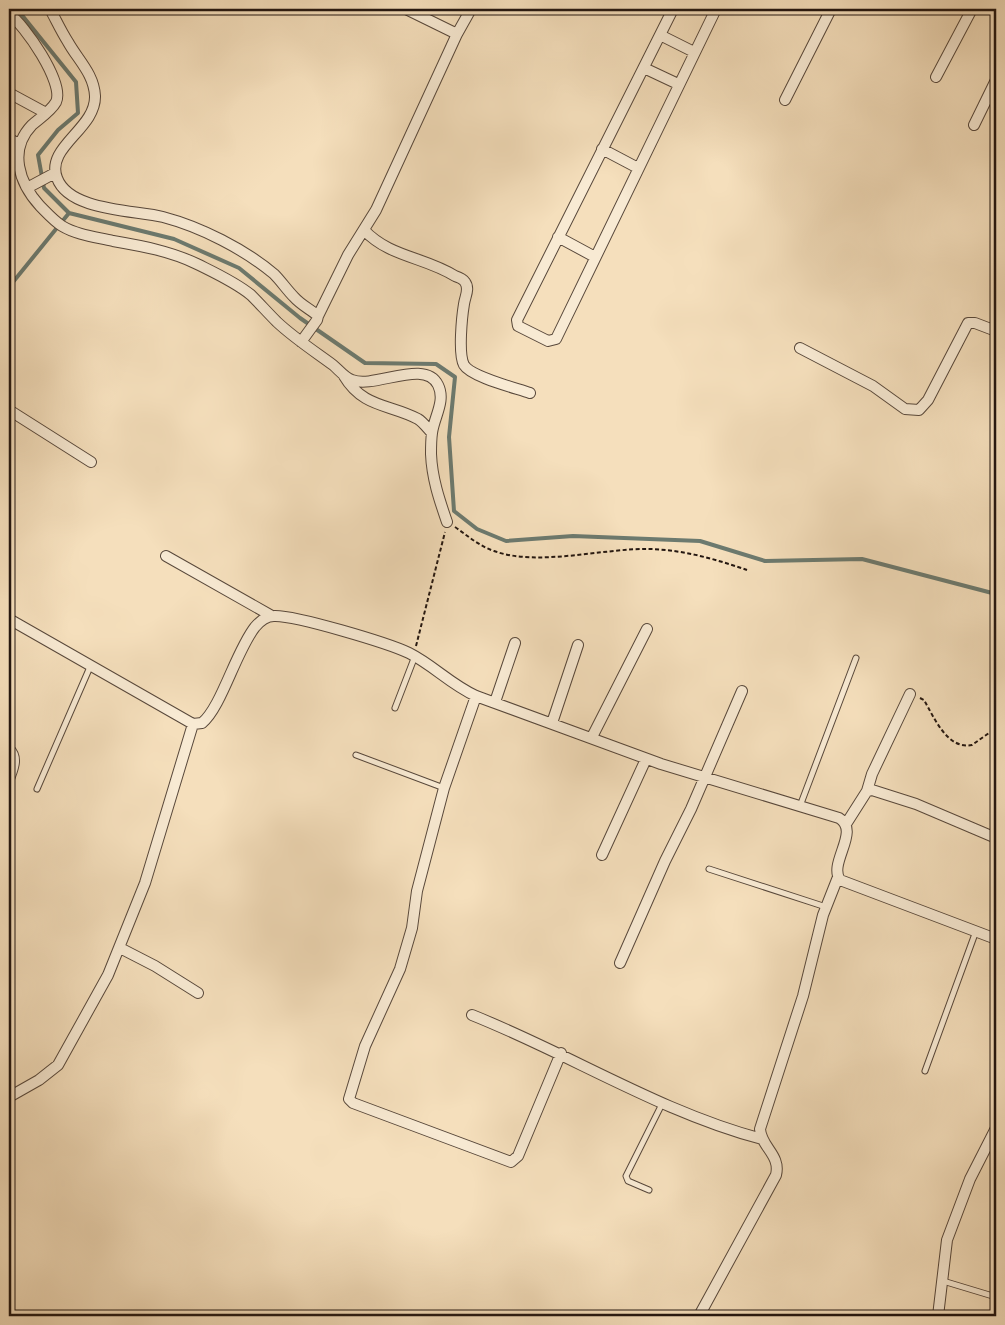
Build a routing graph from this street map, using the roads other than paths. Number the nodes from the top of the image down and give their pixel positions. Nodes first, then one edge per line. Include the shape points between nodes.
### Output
1 (50, 9) edge
2 (406, 9) edge
3 (471, 9) edge
4 (674, 9) edge
5 (716, 9) edge
6 (832, 9) edge
7 (972, 9) edge
8 (9, 14) edge
9 (456, 34) junction
10 (660, 35) junction
11 (694, 52) junction
12 (644, 68) junction
13 (936, 77) dead end
14 (996, 80) edge
15 (678, 84) junction
16 (9, 94) edge
17 (785, 100) dead end
18 (46, 113) junction
19 (974, 125) dead end
20 (9, 138) edge
21 (20, 144) junction
22 (602, 150) junction
23 (638, 168) junction
24 (53, 174) junction
25 (29, 188) junction
26 (364, 230) junction
27 (558, 237) junction
28 (595, 257) junction
29 (318, 318) junction
30 (996, 331) edge
31 (302, 340) junction
32 (800, 348) dead end
33 (343, 373) junction
34 (530, 393) dead end
35 (9, 410) edge
36 (432, 433) junction
37 (91, 462) dead end
38 (447, 522) road end
39 (166, 556) dead end
40 (996, 602) edge
41 (996, 606) edge
42 (996, 613) edge
43 (272, 616) junction
44 (9, 619) edge
45 (647, 629) dead end
46 (515, 643) dead end
47 (578, 645) dead end
48 (414, 656) junction
49 (856, 658) dead end
50 (90, 667) junction
51 (742, 691) dead end
52 (910, 694) road end
53 (476, 696) junction
54 (495, 702) junction
55 (395, 708) dead end
56 (552, 723) junction
57 (193, 724) junction
58 (592, 737) junction
59 (9, 749) edge
60 (356, 755) dead end
61 (646, 758) junction
62 (704, 777) junction
63 (9, 779) edge
64 (37, 788) dead end
65 (444, 788) junction
66 (867, 791) junction
67 (800, 806) junction
68 (846, 824) junction
69 (996, 838) edge
70 (602, 855) dead end
71 (709, 870) dead end
72 (838, 877) junction
73 (826, 906) junction
74 (976, 931) junction
75 (996, 939) edge
76 (120, 948) junction
77 (620, 963) dead end
78 (198, 993) dead end
79 (472, 1015) dead end
80 (561, 1053) junction
81 (925, 1071) dead end
82 (9, 1097) edge
83 (662, 1104) junction
84 (994, 1135) edge
85 (762, 1139) junction
86 (649, 1190) dead end
87 (942, 1281) junction
88 (996, 1297) edge
89 (699, 1316) edge
90 (938, 1316) edge

1 - 24 street via 87,70 95,95 90,118 59,154
2 - 9 street
3 - 9 street
4 - 10 street
5 - 11 street
6 - 17 street
7 - 13 street
8 - 18 street via 32,39 55,83 56,101
9 - 26 street
10 - 11 street
10 - 12 street
11 - 15 street
12 - 15 street
12 - 22 street
14 - 19 street
15 - 23 street
16 - 18 street
18 - 21 street
20 - 21 street
21 - 25 street via 17,162
22 - 23 street
22 - 27 street
23 - 28 street
24 - 25 street
24 - 29 street via 65,190 77,198 115,210 162,217 229,245 267,269
25 - 31 street via 39,205 58,223 88,236 167,252 199,265 242,288
26 - 29 street via 348,255
26 - 34 street via 386,248 447,270 465,282 468,290 461,346 464,364 482,376
27 - 28 street
27 - 28 street via 516,320 518,326 548,341 556,339
29 - 31 street
30 - 32 street via 975,322 968,323 928,400 916,411 899,406 873,386
31 - 33 street
33 - 36 street via 356,392 373,403 418,419
33 - 36 street via 349,379 364,384 409,374 434,379 440,390 440,404
35 - 37 street
36 - 38 street via 434,483
39 - 43 street
40 - 41 street
41 - 42 street
43 - 48 street via 299,619
43 - 57 street via 264,618 247,637 211,713 202,723
44 - 50 street
45 - 58 street
46 - 54 street
47 - 56 street
48 - 53 street via 458,688
48 - 55 lane
49 - 67 lane
50 - 57 street
50 - 64 lane
51 - 62 street
52 - 66 street
53 - 54 street
53 - 65 street
54 - 56 street
56 - 58 street
57 - 76 street via 145,883
58 - 61 street
59 - 63 street via 14,761
60 - 65 lane
61 - 62 street
61 - 70 street
62 - 67 street
62 - 77 street
65 - 80 street via 415,898 414,922 407,945 392,991 365,1046 349,1099 511,1162 518,1156
66 - 68 street
66 - 69 street via 880,791
67 - 68 street via 839,818
68 - 72 street
71 - 73 lane
72 - 73 street
72 - 74 street via 850,885
73 - 85 street via 803,996 761,1124
74 - 75 street
74 - 81 lane
76 - 78 street
76 - 82 street via 58,1065
79 - 80 street
80 - 83 street
83 - 85 street via 717,1126
83 - 86 lane via 626,1176 628,1181
84 - 87 street via 970,1179 947,1240
85 - 89 street via 778,1164 776,1175
87 - 88 lane
87 - 90 street

